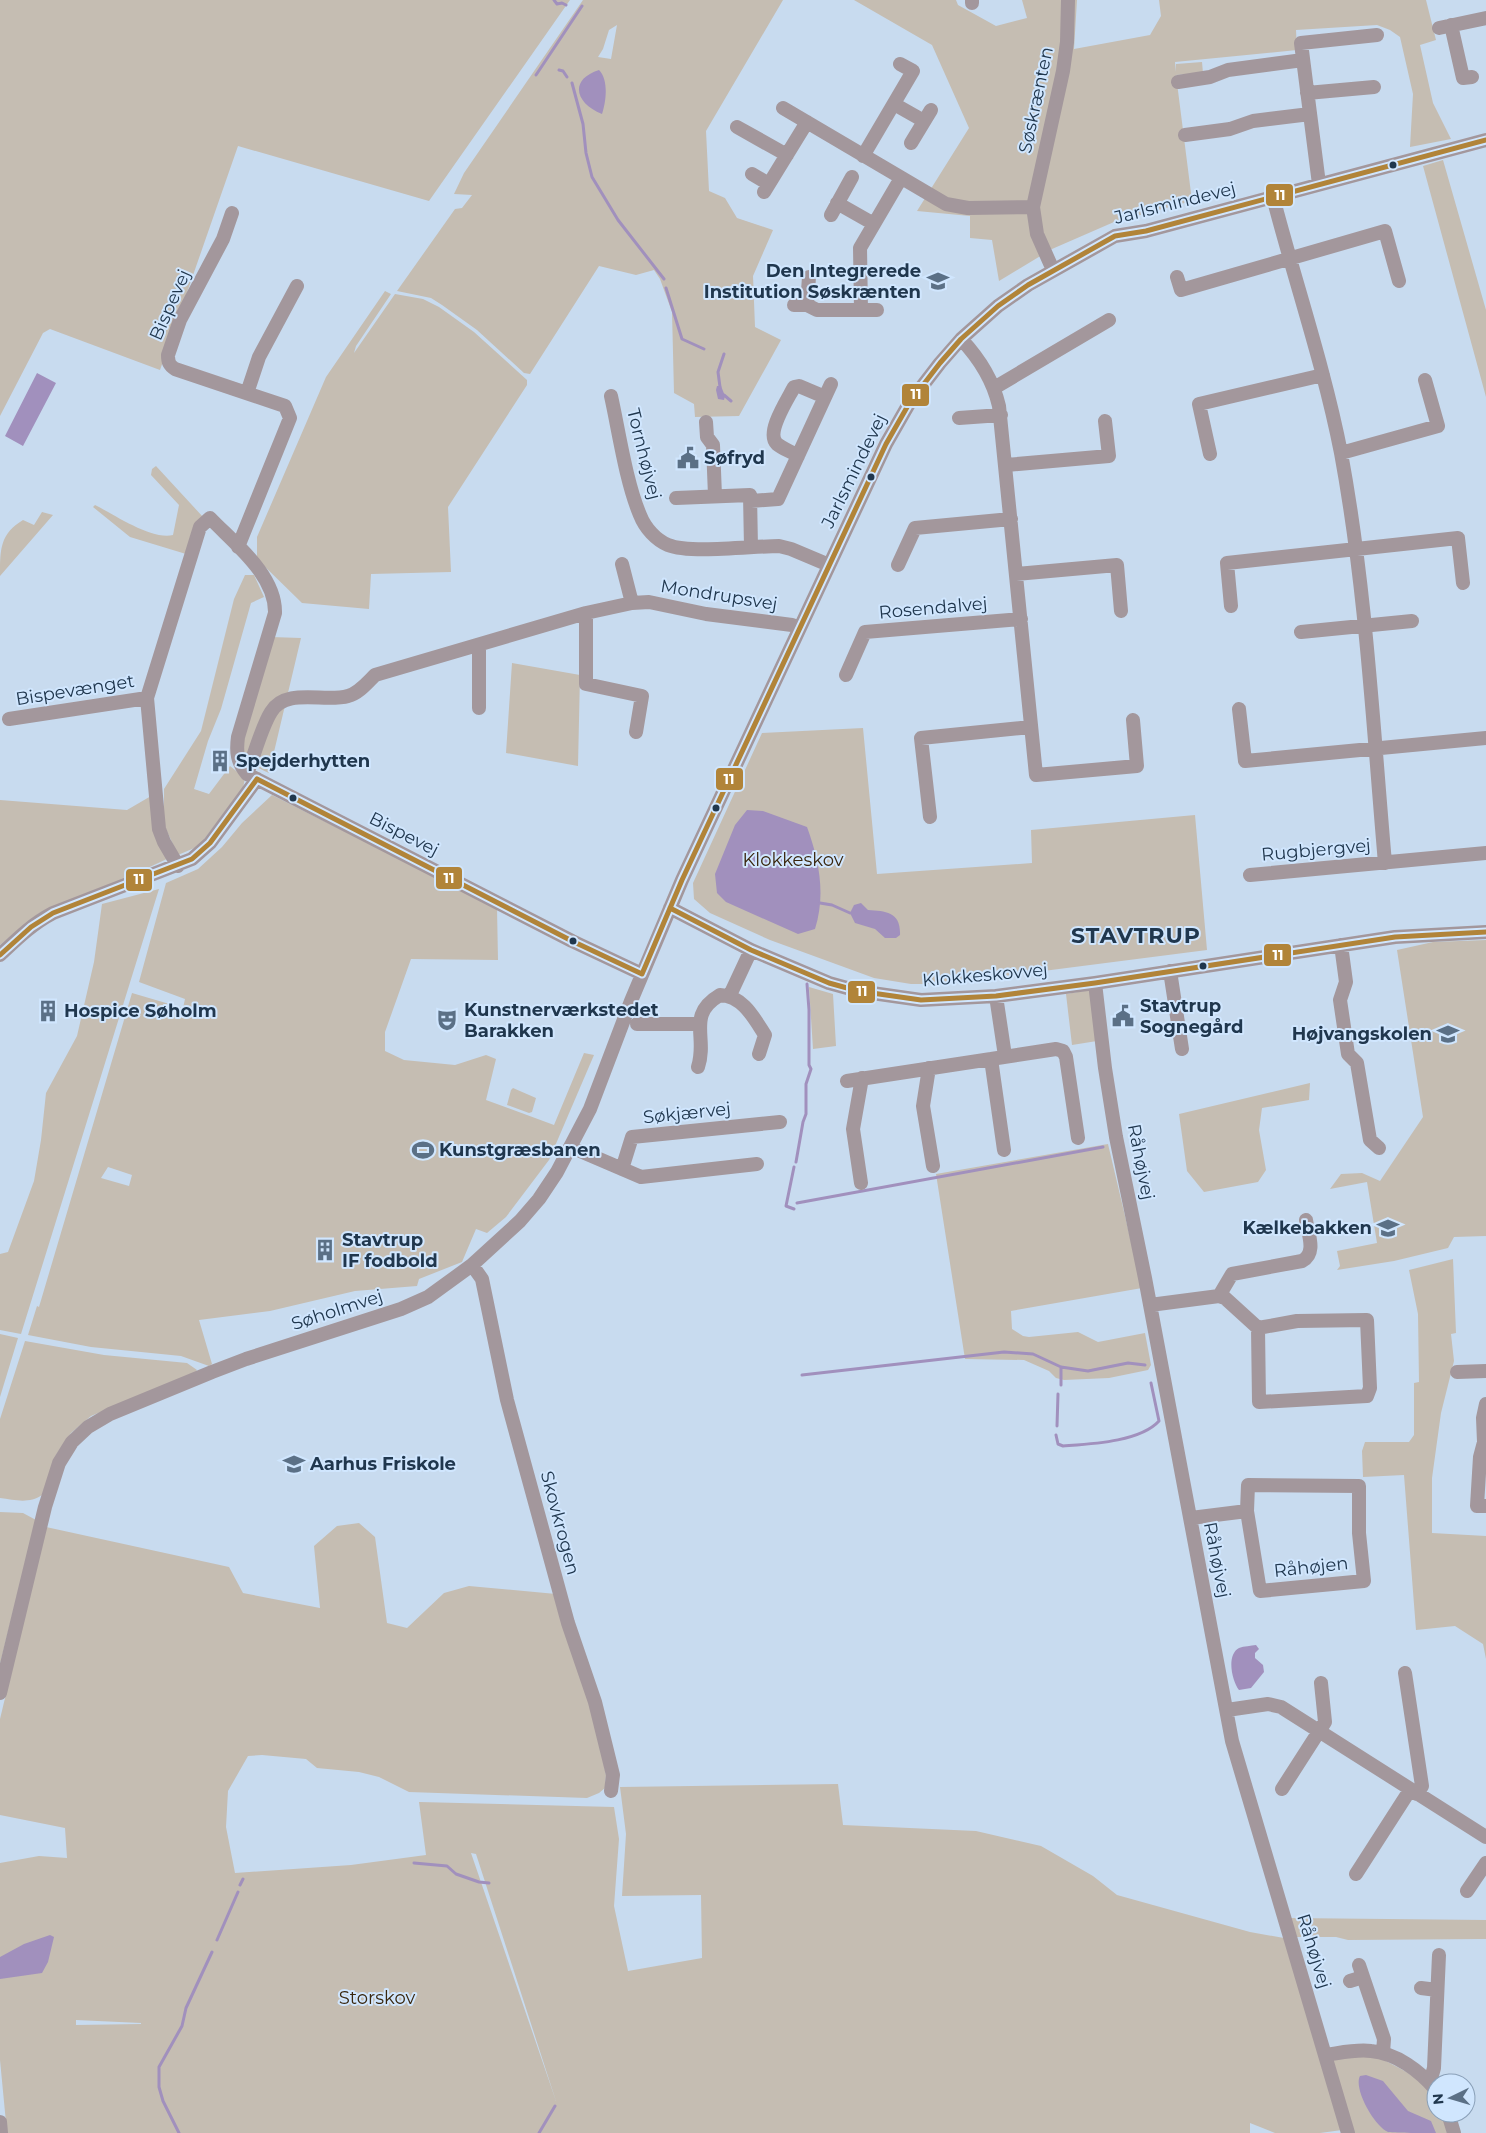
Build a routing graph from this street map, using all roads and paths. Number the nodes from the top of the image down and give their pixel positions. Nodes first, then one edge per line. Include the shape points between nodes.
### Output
1 (1068, 0) edge
2 (1486, 18) edge
3 (1377, 34) dead end
4 (1303, 60) junction
5 (900, 64) dead end
6 (1472, 76) dead end
7 (1178, 82) dead end
8 (1374, 87) dead end
9 (1308, 93) junction
10 (894, 104) junction
11 (783, 108) dead end
12 (1310, 114) junction
13 (807, 122) junction
14 (737, 127) dead end
15 (1185, 135) dead end
16 (1486, 140) edge
17 (912, 143) dead end
18 (787, 155) junction
19 (863, 156) junction
20 (752, 174) dead end
21 (852, 177) dead end
22 (901, 178) junction
23 (1319, 184) junction
24 (1273, 197) junction
25 (1033, 207) junction
26 (232, 213) dead end
27 (874, 224) junction
28 (1290, 258) junction
29 (1053, 270) junction
30 (809, 277) dead end
31 (1177, 278) dead end
32 (1399, 281) dead end
33 (297, 286) dead end
34 (861, 310) junction
35 (877, 310) dead end
36 (1109, 320) dead end
37 (961, 340) junction
38 (1323, 375) junction
39 (1425, 380) dead end
40 (994, 388) junction
41 (247, 393) junction
42 (611, 396) dead end
43 (1001, 415) junction
44 (958, 418) dead end
45 (1105, 421) dead end
46 (706, 422) dead end
47 (1340, 453) junction
48 (1210, 454) dead end
49 (798, 456) junction
50 (1006, 465) junction
51 (715, 496) junction
52 (676, 498) dead end
53 (751, 501) junction
54 (1010, 519) junction
55 (238, 547) junction
56 (751, 547) junction
57 (1356, 548) junction
58 (622, 564) dead end
59 (829, 565) junction
60 (898, 565) dead end
61 (1016, 574) junction
62 (1463, 583) dead end
63 (632, 603) junction
64 (1231, 606) dead end
65 (1121, 611) dead end
66 (586, 613) junction
67 (1020, 619) junction
68 (1412, 621) dead end
69 (1364, 626) junction
70 (799, 628) junction
71 (1301, 632) dead end
72 (479, 645) junction
73 (846, 674) dead end
74 (147, 698) junction
75 (479, 708) dead end
76 (1239, 709) dead end
77 (9, 719) dead end
78 (1133, 720) dead end
79 (1031, 727) junction
80 (636, 732) dead end
81 (1486, 738) edge
82 (1375, 749) junction
83 (252, 776) junction
84 (930, 817) dead end
85 (1486, 853) edge
86 (1385, 862) junction
87 (178, 866) junction
88 (1250, 875) dead end
89 (670, 908) junction
90 (1486, 932) edge
91 (1341, 944) junction
92 (751, 950) junction
93 (0, 955) edge
94 (1170, 971) junction
95 (642, 974) junction
96 (1095, 983) junction
97 (730, 995) junction
98 (996, 996) junction
99 (638, 1024) dead end
100 (698, 1024) junction
101 (1182, 1049) dead end
102 (759, 1054) dead end
103 (998, 1058) junction
104 (698, 1067) dead end
105 (928, 1068) junction
106 (862, 1078) junction
107 (847, 1081) dead end
108 (780, 1122) dead end
109 (1078, 1138) dead end
110 (571, 1147) junction
111 (1380, 1148) dead end
112 (1004, 1150) dead end
113 (757, 1164) dead end
114 (933, 1166) dead end
115 (622, 1169) junction
116 (861, 1183) dead end
117 (1306, 1220) dead end
118 (472, 1265) junction
119 (1219, 1296) junction
120 (1150, 1305) junction
121 (1258, 1328) junction
122 (1486, 1371) edge
123 (1457, 1372) dead end
124 (1486, 1385) edge
125 (1486, 1404) edge
126 (1486, 1506) edge
127 (1247, 1511) junction
128 (1191, 1518) junction
129 (1405, 1673) dead end
130 (1321, 1683) dead end
131 (0, 1693) edge
132 (1227, 1710) junction
133 (1319, 1731) junction
134 (1282, 1789) dead end
135 (611, 1791) dead end
136 (1414, 1792) junction
137 (1486, 1837) edge
138 (1486, 1863) edge
139 (1356, 1874) dead end
140 (1467, 1891) dead end
141 (1439, 1955) dead end
142 (1358, 1974) dead end
143 (1421, 1988) dead end
144 (1437, 1990) junction
145 (1383, 2054) junction
146 (1325, 2055) junction
147 (1433, 2073) edge
148 (1426, 2080) edge
149 (0, 2122) edge
150 (1, 2133) edge
151 (1348, 2133) edge

1 - 25 street, Søskrænten via 1063,71
2 - 6 street via 1445,26 1463,78
3 - 4 street via 1301,43
4 - 7 street via 1228,70 1210,77
4 - 9 street
5 - 10 street via 914,72
8 - 9 street
9 - 12 street
10 - 17 street via 928,116
10 - 19 street
11 - 13 street
12 - 15 street via 1253,120 1230,129
12 - 23 street
13 - 18 street
13 - 19 street
14 - 18 street
16 - 23 street, Jarlsmindevej
18 - 20 street via 766,188
19 - 22 street
21 - 27 street via 834,209
22 - 25 street via 938,200 956,206
22 - 27 street
23 - 24 street, Jarlsmindevej
24 - 28 street, Rugbjergvej
24 - 29 street, Jarlsmindevej via 1116,236
25 - 29 street, Søskrænten via 1037,234
26 - 41 street, Bispevej via 223,239 180,320 168,361 175,369
27 - 34 street via 860,248
28 - 31 street via 1181,290
28 - 32 street via 1384,231
28 - 38 street, Rugbjergvej
29 - 37 street, Jarlsmindevej via 1018,291
30 - 34 street via 801,305 817,310
33 - 41 street via 258,357
34 - 35 street
36 - 40 street
37 - 40 street via 978,359
37 - 59 street, Jarlsmindevej via 904,411
38 - 47 street, Rugbjergvej
38 - 48 street via 1200,404
39 - 47 street via 1438,426
40 - 43 street
41 - 55 street, Bispevej via 285,406 290,418
42 - 56 street, Tornhøjvej via 634,498 641,517 656,538 670,546 688,548
43 - 44 street
43 - 50 street
45 - 50 street via 1109,456
46 - 51 street via 707,437 712,445
47 - 57 street, Rugbjergvej
49 - 49 street, Tornhøjvej via 828,391 794,387 773,429 777,444
49 - 53 street, Tornhøjvej via 778,499
50 - 54 street
51 - 52 street, Tornhøjvej
51 - 53 street, Tornhøjvej via 750,495
53 - 56 street
54 - 60 street via 915,528
54 - 61 street
55 - 74 street via 210,518 200,527
55 - 83 street via 268,581 276,602 276,612 236,750
56 - 59 street, Tornhøjvej via 779,546
57 - 62 street via 1458,538
57 - 64 street via 1227,563
57 - 69 street, Rugbjergvej
58 - 63 street
59 - 70 street, Jarlsmindevej
61 - 65 street via 1117,565
61 - 67 street
63 - 66 street, Mondrupsvej
63 - 70 street, Mondrupsvej via 650,602
66 - 72 street, Mondrupsvej
66 - 80 street via 586,684 642,696
67 - 73 street, Rosendalvej via 865,632
67 - 79 street
68 - 69 street
69 - 71 street
69 - 82 street, Rugbjergvej
70 - 89 street, Jarlsmindevej
72 - 75 street
72 - 83 street, Mondrupsvej via 375,675 355,694 345,697 293,698 279,703 271,711
74 - 77 street, Bispevænget
74 - 87 street via 159,829
76 - 82 street via 1244,761
78 - 79 street via 1136,766 1036,775
79 - 84 street via 921,738
81 - 82 street
82 - 86 street, Rugbjergvej
83 - 87 street via 210,843
83 - 95 street, Bispevej
85 - 86 street, Rugbjergvej
86 - 88 street, Rugbjergvej
87 - 93 street via 39,921
89 - 92 street, Klokkeskovvej
89 - 95 street, Søholmvej
90 - 91 street, Klokkeskovvej via 1395,937
91 - 94 street, Klokkeskovvej
91 - 111 street via 1346,982 1340,1000 1348,1054 1357,1063 1370,1140
92 - 97 street
92 - 98 street, Klokkeskovvej via 829,983 858,991 920,1000
94 - 96 street, Klokkeskovvej
94 - 101 street
95 - 110 street, Søholmvej via 590,1109
96 - 98 street, Klokkeskovvej
96 - 120 street, Råhøjvej via 1116,1137
97 - 100 street via 720,994 714,998
97 - 102 street via 749,1010 765,1035
98 - 103 street
99 - 100 street
100 - 104 street via 702,1045
103 - 105 street
103 - 109 street via 1056,1049 1063,1052
103 - 112 street
105 - 106 street
105 - 114 street via 923,1106
106 - 107 street
106 - 116 street via 853,1129
108 - 115 street, Søkjærvej via 632,1138
110 - 115 street
110 - 118 street, Søholmvej via 539,1199
113 - 115 street via 650,1177
117 - 119 street via 1311,1251 1308,1258 1302,1262 1232,1274
118 - 131 street, Søholmvej via 428,1297 401,1309 246,1359 110,1414 88,1427 72,1442 59,1464 45,1507
118 - 135 street, Skovkrogen via 482,1279 507,1400 568,1623 595,1702 612,1775
119 - 120 street
119 - 121 street
120 - 128 street, Råhøjvej
121 - 121 street via 1259,1402 1367,1396 1370,1388 1367,1320 1297,1322
122 - 123 street
122 - 124 street
125 - 126 street via 1477,1506
127 - 127 street, Råhøjen via 1260,1591 1364,1581 1359,1486 1248,1484
127 - 128 street
128 - 132 street, Råhøjvej
129 - 136 street via 1422,1786
130 - 133 street via 1325,1722
132 - 133 street via 1274,1704
132 - 146 street, Råhøjvej via 1232,1740
133 - 134 street
133 - 136 street
136 - 137 street
136 - 139 street
138 - 140 street
141 - 144 street
142 - 145 street via 1384,2039
143 - 144 street
144 - 147 street
145 - 146 street via 1360,2051
145 - 148 street via 1410,2066
146 - 151 street, Råhøjvej
149 - 150 street

